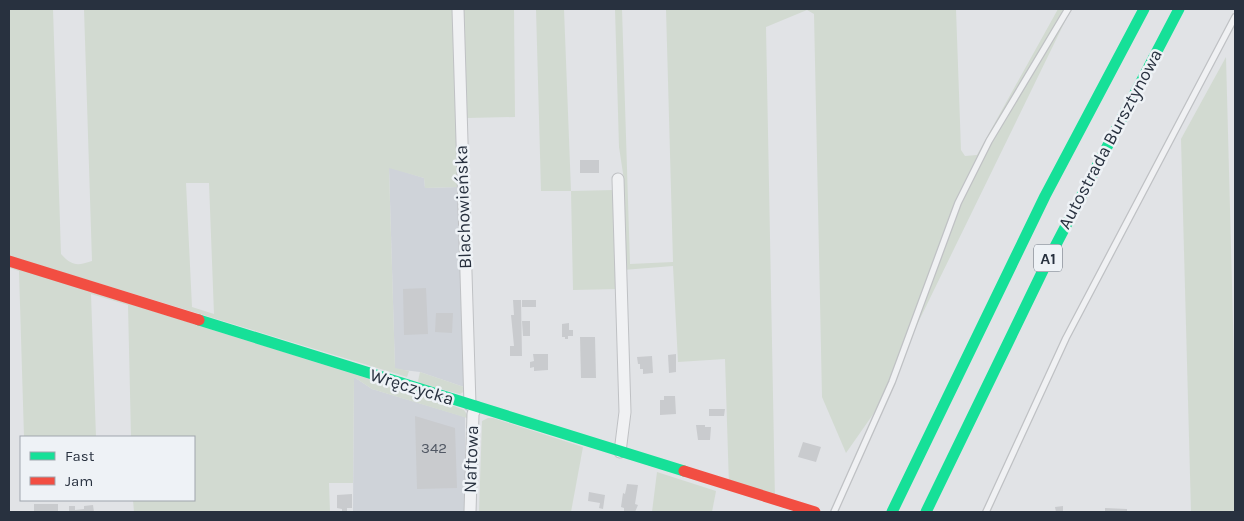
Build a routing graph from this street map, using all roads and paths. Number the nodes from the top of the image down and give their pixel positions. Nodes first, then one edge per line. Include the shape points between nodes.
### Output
1 (458, 9) edge
2 (1068, 9) edge
3 (1144, 9) edge
4 (1179, 9) edge
5 (1235, 17) edge
6 (618, 180) dead end
7 (9, 261) edge
8 (473, 406) junction
9 (620, 452) junction
10 (470, 512) edge
11 (815, 512) edge
12 (834, 512) edge
13 (892, 512) edge
14 (926, 512) edge
15 (986, 512) edge

1 - 8 street, Blachowieńska
2 - 12 lane via 989,141 958,203 892,382
3 - 13 main road, Autostrada Bursztynowa / A1 via 1084,120
4 - 14 main road, Autostrada Bursztynowa / A1 via 1048,258
5 - 15 lane via 1066,338
6 - 9 street via 625,412
7 - 8 main road, Wręczycka
8 - 9 main road, Wręczycka
8 - 10 street, Naftowa
9 - 11 main road, Wręczycka

